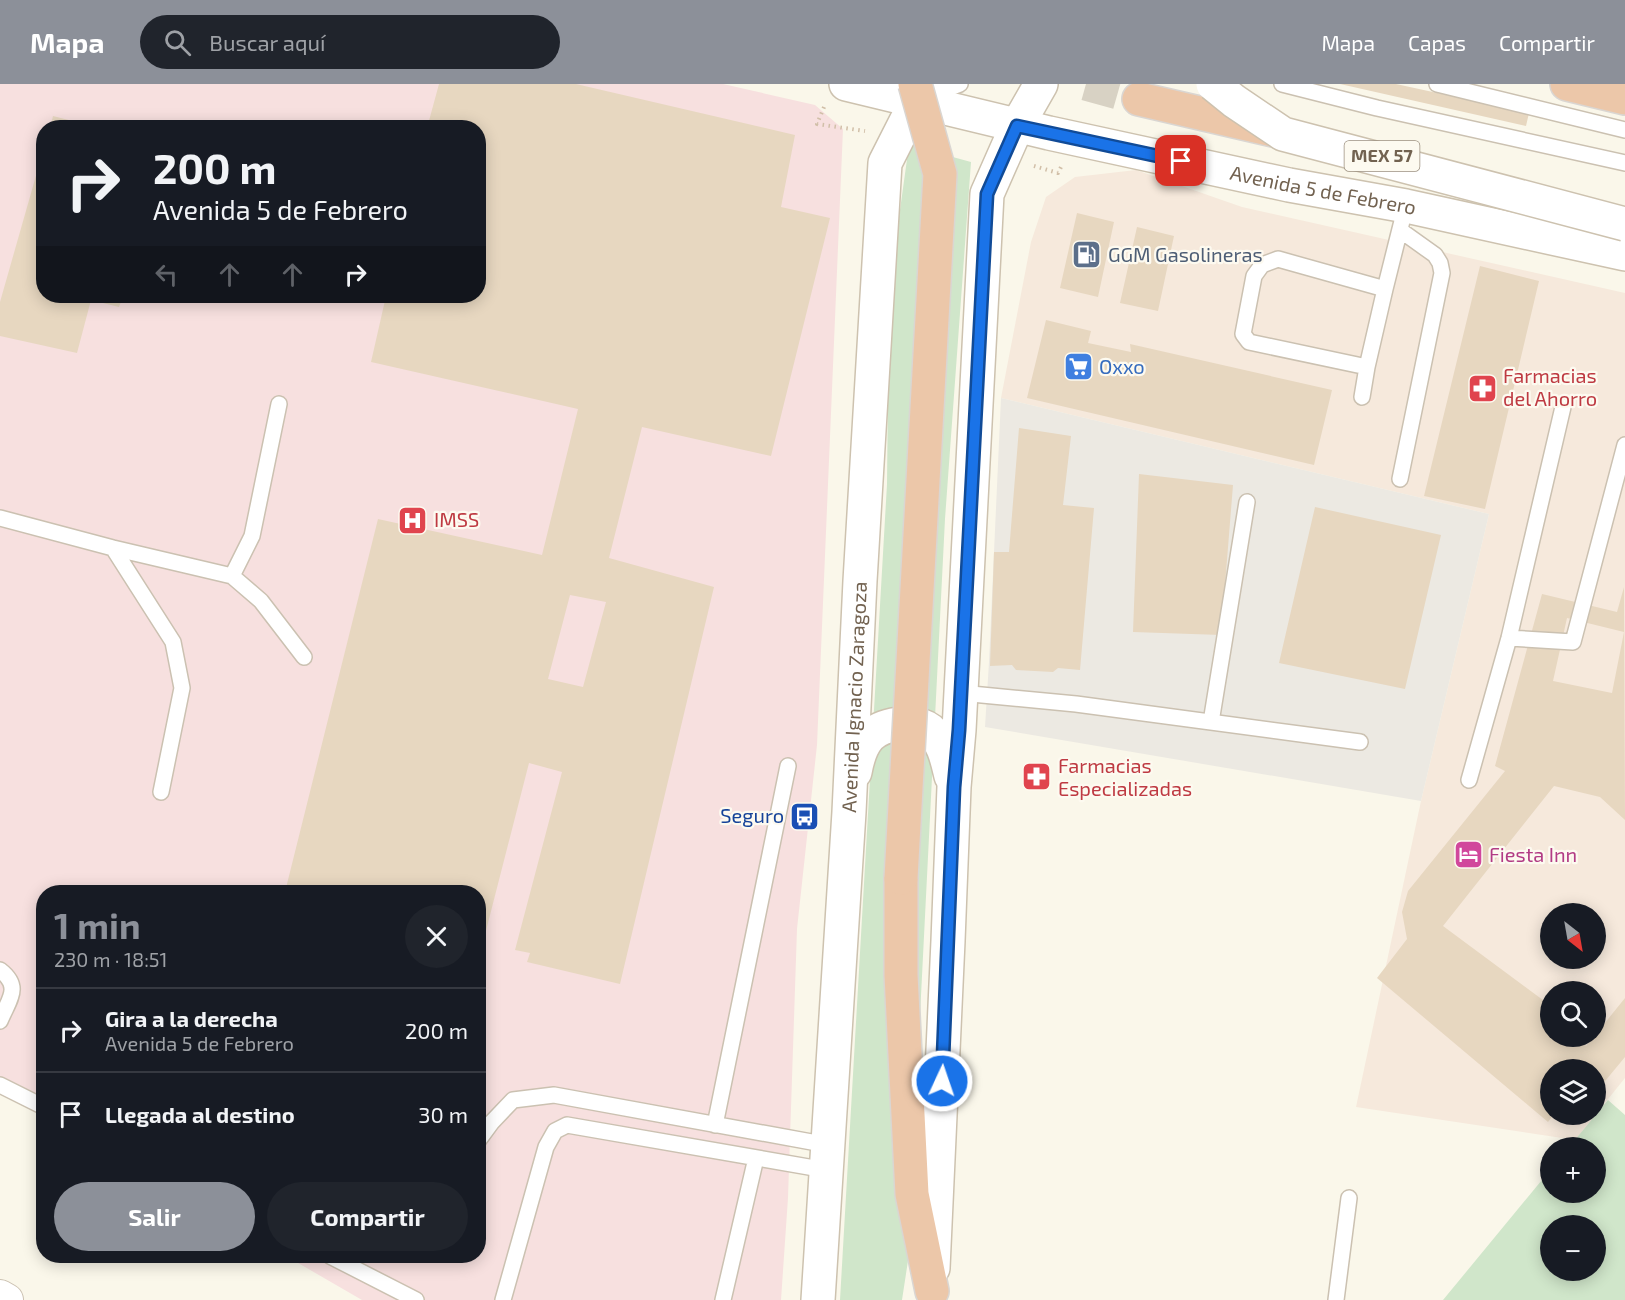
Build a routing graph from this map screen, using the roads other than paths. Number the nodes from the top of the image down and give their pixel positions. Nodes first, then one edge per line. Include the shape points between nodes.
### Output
1 (846, 84) edge
2 (945, 84) edge
3 (960, 84) edge
4 (1041, 84) edge
5 (1213, 84) edge
6 (1282, 84) edge
7 (1437, 84) edge
8 (1567, 84) edge
9 (919, 90) edge
10 (1625, 98) edge
11 (1139, 99) tunnel mouth
12 (1017, 126) junction
13 (1625, 130) edge
14 (1625, 163) edge
15 (1625, 213) edge
16 (1403, 218) junction
17 (1625, 224) edge
18 (1625, 254) edge
19 (1385, 289) junction
20 (1367, 367) junction
21 (1362, 397) dead end
22 (279, 404) dead end
23 (1563, 407) dead end
24 (1625, 445) edge
25 (1401, 479) dead end
26 (1619, 492) edge
27 (1247, 502) dead end
28 (0, 518) edge
29 (113, 548) junction
30 (232, 576) junction
31 (1509, 638) junction
32 (304, 657) dead end
33 (961, 693) junction
34 (1211, 722) junction
35 (1360, 742) dead end
36 (788, 766) dead end
37 (1469, 780) dead end
38 (954, 787) junction
39 (161, 792) dead end
40 (849, 812) junction
41 (0, 970) edge
42 (0, 1021) edge
43 (0, 1085) edge
44 (36, 1103) edge
45 (715, 1125) junction
46 (486, 1130) edge
47 (756, 1158) junction
48 (827, 1158) junction
49 (1349, 1198) dead end
50 (344, 1263) edge
51 (931, 1295) edge
52 (0, 1296) edge
53 (7, 1300) edge
54 (416, 1300) edge
55 (502, 1300) edge
56 (723, 1300) edge
57 (818, 1300) edge
58 (1336, 1300) edge

1 - 9 main road, Avenida 5 de Febrero
2 - 9 lane
3 - 9 lane
4 - 12 main road
5 - 17 main road, bridge via 1282,134
6 - 14 lane
7 - 13 lane
8 - 10 highway
9 - 12 main road, Avenida 5 de Febrero
9 - 40 main road, Avenida Ignacio Zaragoza via 885,164
9 - 51 highway, bridge via 940,174 901,878 901,975 912,1194
11 - 15 highway, MEX 57
12 - 16 main road, Avenida 5 de Febrero via 1289,185
12 - 33 main road via 987,194
16 - 18 main road, Avenida 5 de Febrero
16 - 19 lane
16 - 25 lane via 1435,255 1442,273
19 - 20 lane
19 - 20 lane via 1278,259 1262,265 1254,276 1243,334 1248,342
20 - 21 lane
22 - 30 lane via 252,536
23 - 31 lane
24 - 26 lane
26 - 31 lane via 1573,642
27 - 34 lane
28 - 29 lane
29 - 30 lane
29 - 39 lane via 173,642 182,688
30 - 32 lane via 261,601
31 - 37 lane
33 - 34 lane
33 - 38 main road
34 - 35 lane
36 - 45 lane
38 - 40 main road via 946,755 929,729 895,724 869,737 861,751
38 - 51 main road
40 - 48 main road, Avenida Ignacio Zaragoza
41 - 42 lane via 12,982 13,990
43 - 44 lane
45 - 46 lane via 554,1095 513,1100
45 - 48 lane
47 - 48 lane
47 - 55 lane via 567,1125 555,1131 546,1147
47 - 56 lane
48 - 57 main road, Avenida Ignacio Zaragoza
49 - 58 lane
50 - 54 lane
52 - 53 street

